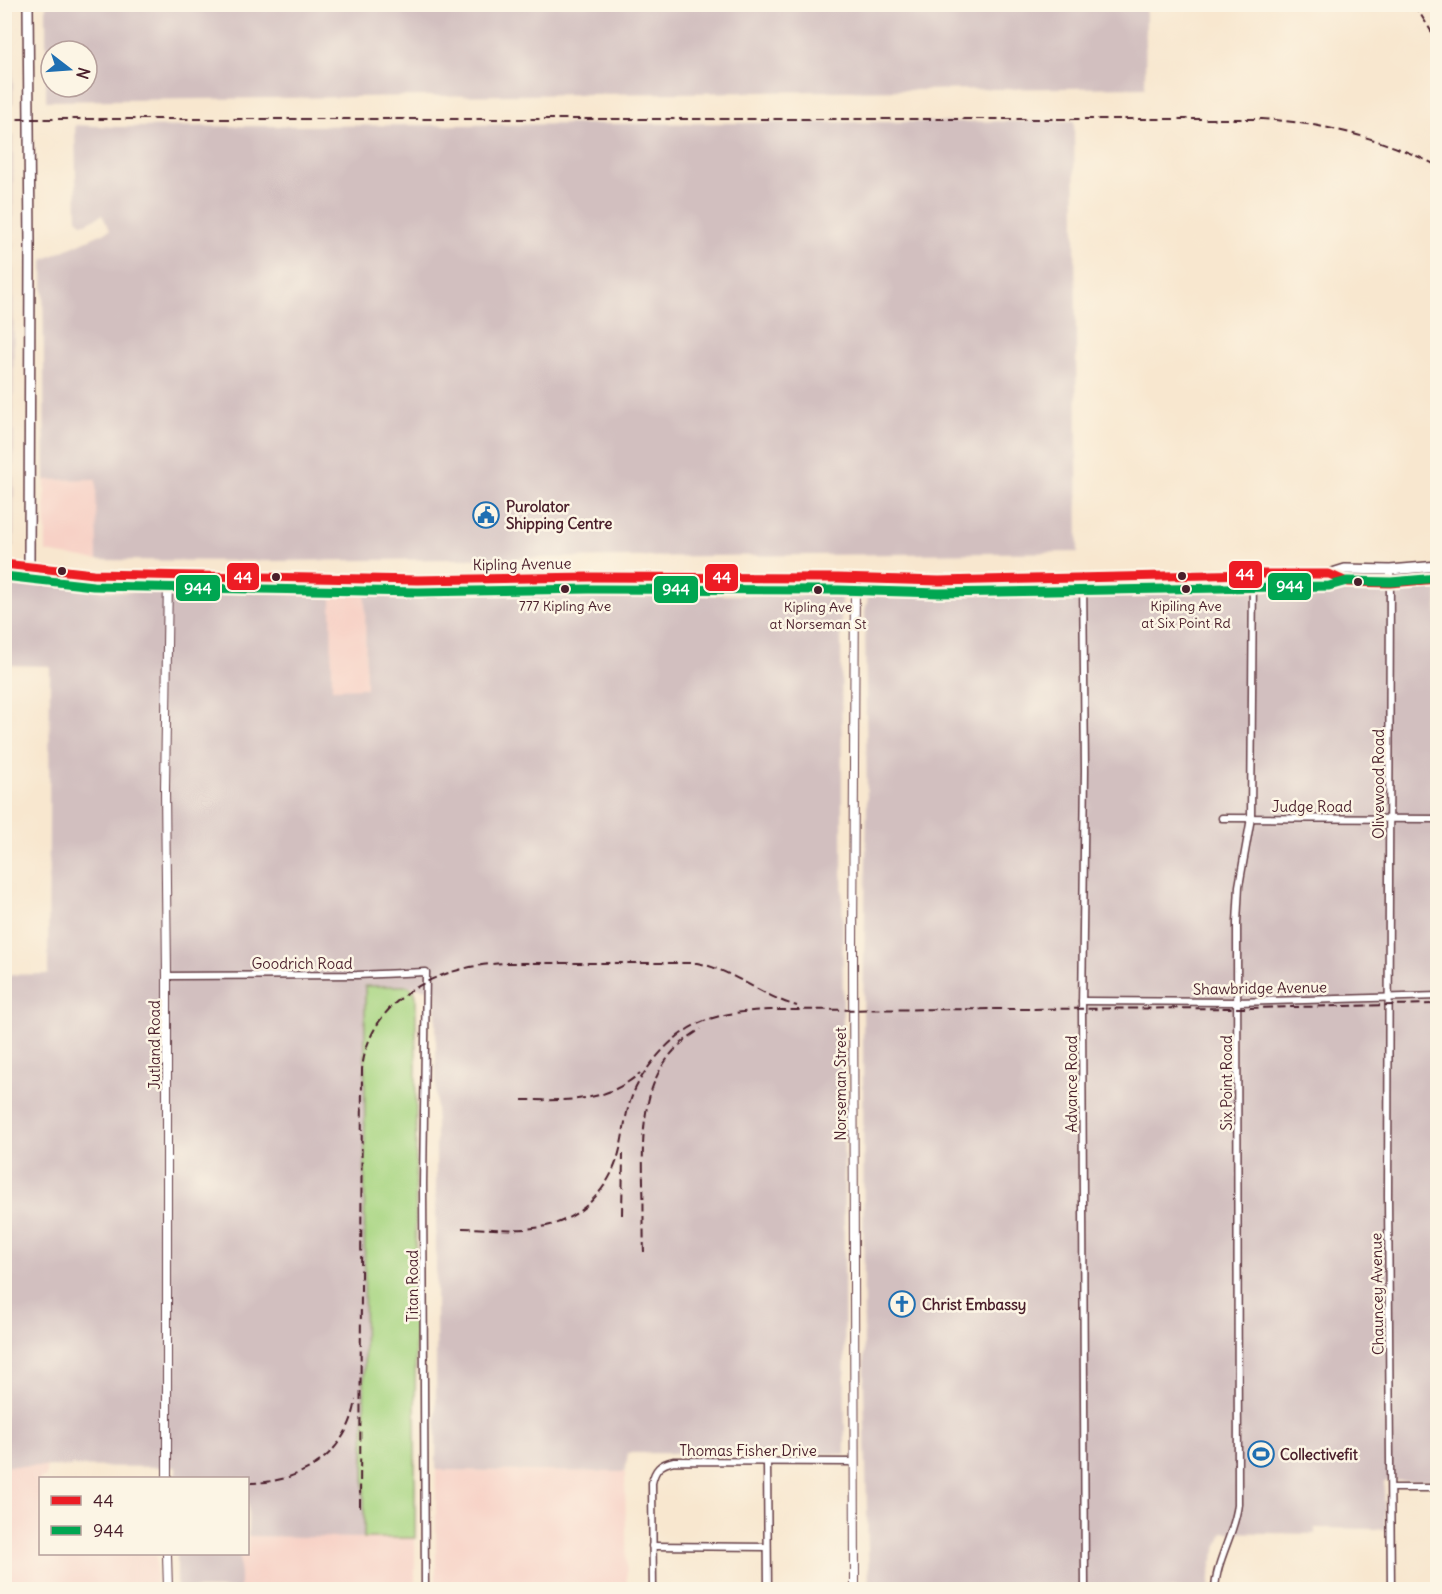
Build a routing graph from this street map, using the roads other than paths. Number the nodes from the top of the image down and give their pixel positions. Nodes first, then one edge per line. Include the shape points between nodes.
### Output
1 (28, 4) edge
2 (4, 564) edge
3 (1437, 566) edge
4 (29, 567) junction
5 (1390, 570) junction
6 (1253, 574) junction
7 (1329, 574) junction
8 (168, 576) junction
9 (855, 578) junction
10 (1083, 578) junction
11 (1437, 579) edge
12 (1390, 583) junction
13 (1222, 818) dead end
14 (1251, 818) junction
15 (1391, 819) junction
16 (1437, 819) edge
17 (167, 976) junction
18 (426, 983) joint
19 (1437, 996) edge
20 (1388, 998) junction
21 (1082, 1001) junction
22 (1238, 1002) junction
23 (767, 1462) junction
24 (854, 1462) junction
25 (167, 1477) edge
26 (1391, 1488) junction
27 (1437, 1488) edge
28 (652, 1546) junction
29 (767, 1547) junction
30 (168, 1555) edge
31 (168, 1590) edge
32 (425, 1590) edge
33 (653, 1590) edge
34 (768, 1590) edge
35 (855, 1590) edge
36 (1085, 1590) edge
37 (1215, 1590) edge
38 (1391, 1590) edge

1 - 4 main road
2 - 4 main road, Kipling Avenue
3 - 5 main road, Kipling Avenue
4 - 8 main road, Kipling Avenue
5 - 7 main road, Kipling Avenue via 1345,569
5 - 12 street, Olivewood Road
6 - 7 main road, Kipling Avenue
6 - 10 main road, Kipling Avenue
6 - 14 street, Six Point Road
7 - 12 main road, Kipling Avenue via 1347,582
8 - 9 main road, Kipling Avenue via 418,580
8 - 17 street, Jutland Road
9 - 10 main road, Kipling Avenue
9 - 24 street, Norseman Street
10 - 21 street, Advance Road
11 - 12 main road, Kipling Avenue
12 - 15 street, Olivewood Road
13 - 14 street, Judge Road
14 - 15 street, Judge Road
14 - 22 street, Six Point Road via 1239,886
15 - 16 street, Judge Road
15 - 20 street, Olivewood Road
17 - 18 street, Goodrich Road via 426,972
17 - 25 street, Jutland Road
18 - 32 street, Titan Road
19 - 20 street, Shawbridge Avenue
20 - 22 street, Shawbridge Avenue
20 - 26 street, Chauncey Avenue
21 - 22 street, Shawbridge Avenue
21 - 36 street, Advance Road
22 - 37 street, Six Point Road via 1238,1504
23 - 24 street, Thomas Fisher Drive
23 - 28 street, Thomas Fisher Drive via 674,1461 659,1466 652,1483
23 - 29 street
24 - 35 street, Norseman Street
26 - 27 street
26 - 38 street, Chauncey Avenue
28 - 29 street
28 - 33 street, Thomas Fisher Drive
29 - 34 street
30 - 31 street

